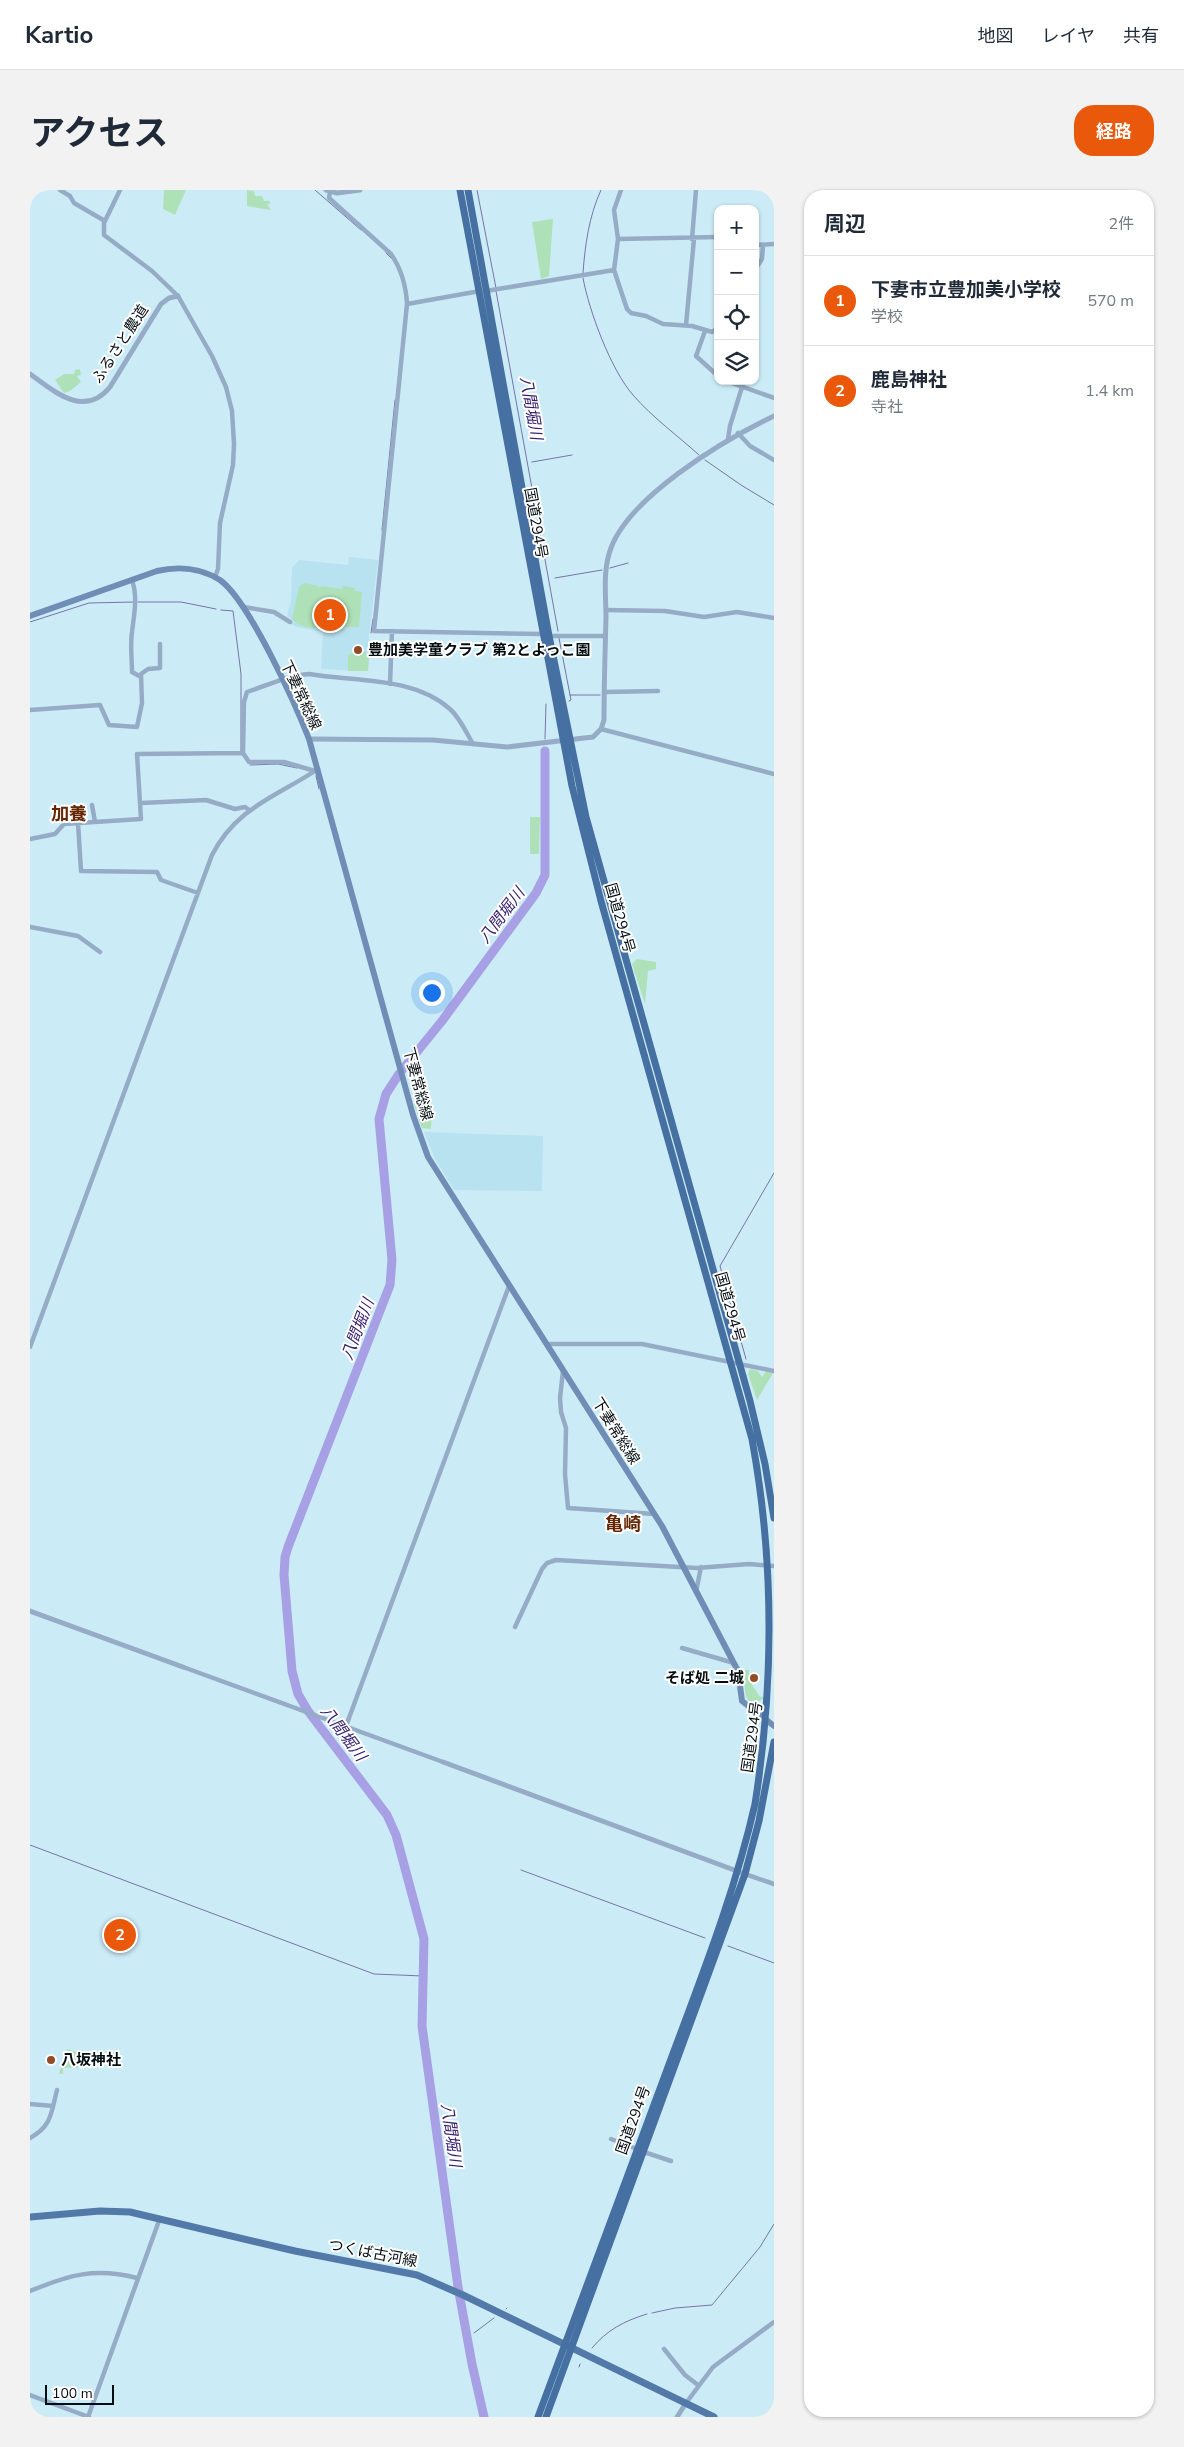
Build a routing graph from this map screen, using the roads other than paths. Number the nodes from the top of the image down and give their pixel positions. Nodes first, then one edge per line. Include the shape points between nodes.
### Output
1 (60, 190) edge
2 (120, 190) edge
3 (360, 190) edge
4 (460, 190) edge
5 (468, 190) edge
6 (621, 190) edge
7 (696, 190) edge
8 (328, 191) edge
9 (105, 221) junction
10 (714, 237) edge
11 (618, 239) junction
12 (693, 239) junction
13 (774, 244) edge
14 (759, 246) edge
15 (763, 246) junction
16 (759, 264) edge
17 (614, 270) junction
18 (489, 290) junction
19 (178, 296) junction
20 (407, 304) junction
21 (686, 326) junction
22 (705, 331) junction
23 (714, 332) edge
24 (714, 372) edge
25 (30, 374) edge
26 (737, 385) edge
27 (742, 387) junction
28 (774, 398) edge
29 (774, 416) edge
30 (738, 434) junction
31 (728, 439) junction
32 (774, 460) edge
33 (215, 577) junction
34 (132, 580) junction
35 (244, 607) junction
36 (606, 610) junction
37 (30, 616) edge
38 (774, 618) edge
39 (290, 622) dead end
40 (392, 631) junction
41 (546, 635) junction
42 (605, 636) junction
43 (160, 644) dead end
44 (141, 677) junction
45 (282, 680) junction
46 (390, 684) junction
47 (658, 690) dead end
48 (604, 692) junction
49 (30, 710) edge
50 (601, 729) junction
51 (309, 739) junction
52 (566, 741) junction
53 (472, 744) junction
54 (243, 753) junction
55 (317, 770) junction
56 (774, 774) edge
57 (141, 803) junction
58 (92, 805) dead end
59 (250, 810) junction
60 (95, 822) junction
61 (78, 823) junction
62 (30, 839) edge
63 (198, 894) junction
64 (30, 927) edge
65 (100, 952) dead end
66 (509, 1286) junction
67 (546, 1344) junction
68 (30, 1347) edge
69 (731, 1363) junction
70 (740, 1365) junction
71 (563, 1371) junction
72 (774, 1371) edge
73 (654, 1514) junction
74 (774, 1518) edge
75 (773, 1566) edge
76 (684, 1567) junction
77 (701, 1567) junction
78 (696, 1592) junction
79 (30, 1611) edge
80 (515, 1627) dead end
81 (682, 1648) dead end
82 (734, 1663) junction
83 (183, 1667) joint
84 (771, 1724) edge
85 (346, 1726) junction
86 (774, 1742) edge
87 (443, 1762) joint
88 (741, 1872) junction
89 (774, 1884) edge
90 (57, 2090) dead end
91 (30, 2104) edge
92 (53, 2106) junction
93 (30, 2138) edge
94 (611, 2140) dead end
95 (640, 2151) junction
96 (671, 2162) dead end
97 (30, 2217) edge
98 (160, 2218) junction
99 (137, 2278) junction
100 (30, 2292) edge
101 (774, 2322) edge
102 (569, 2346) junction
103 (664, 2349) dead end
104 (698, 2385) junction
105 (30, 2395) edge
106 (686, 2403) junction
107 (701, 2414) edge
108 (88, 2417) edge
109 (538, 2417) edge
110 (546, 2417) edge
111 (677, 2417) edge
112 (714, 2417) edge

1 - 9 street via 74,203
2 - 9 street
3 - 8 street via 345,193
4 - 18 highway, 国道294号
5 - 18 highway, 国道294号
6 - 11 street via 614,210
7 - 12 street
8 - 20 street via 329,198 398,264 406,288
9 - 19 street via 106,239 152,271
10 - 12 street
11 - 12 street
11 - 17 street
12 - 21 street
13 - 15 street
14 - 15 street
15 - 16 street
17 - 18 street
17 - 21 street via 628,311 669,325
18 - 20 street
18 - 41 highway, 国道294号
19 - 25 street, ふるさと農道 via 160,304 110,387 99,397 87,401 70,400
19 - 33 street via 220,374 234,427 233,465 222,510
20 - 40 street via 374,630
21 - 22 street
22 - 23 street
22 - 24 street via 696,356
26 - 27 street
27 - 28 street
27 - 31 street
29 - 30 street
30 - 31 street
30 - 32 street via 750,446
31 - 36 street via 646,500 624,523 612,544 607,563
33 - 34 main road, 下妻常総線 via 197,570 178,568
33 - 35 main road, 下妻常総線 via 230,588
34 - 37 main road, 下妻常総線
34 - 44 street via 135,602 132,672
35 - 39 street via 274,612
35 - 45 main road, 下妻常総線
36 - 38 street via 665,611 704,617 737,612
36 - 42 street
40 - 41 street
40 - 46 street
41 - 42 street
41 - 52 highway, 国道294号
42 - 48 street
43 - 44 street via 160,668 145,670
44 - 49 street via 142,703 137,727 109,725 100,705
45 - 46 street via 309,674
45 - 51 main road, 下妻常総線
45 - 54 street via 245,694
46 - 53 street via 412,688 445,705 458,719
47 - 48 street
48 - 50 street
50 - 52 street via 593,737
50 - 56 street
51 - 53 street via 432,740
51 - 55 main road, 下妻常総線
52 - 53 street via 507,747
52 - 69 highway, 国道294号 via 584,838
52 - 70 highway, 国道294号 via 607,899
54 - 55 street via 249,762 284,762
54 - 57 street via 137,754
55 - 59 street
55 - 66 main road, 下妻常総線 via 420,1139 446,1188
57 - 59 street via 206,800
57 - 60 street via 140,819
58 - 60 street
59 - 63 street via 235,822 218,844
60 - 61 street
61 - 62 street via 64,824 55,834
61 - 63 street via 81,871 157,872 161,880
63 - 68 street
64 - 65 street via 78,936
66 - 67 main road, 下妻常総線
66 - 85 street
67 - 69 street via 642,1344
67 - 71 main road, 下妻常総線
69 - 70 street
69 - 75 highway, 国道294号 via 759,1474
70 - 72 street
70 - 74 highway, 国道294号 via 765,1464
71 - 73 main road, 下妻常総線
71 - 73 street via 560,1412 566,1428 568,1508
73 - 76 main road, 下妻常総線
75 - 77 street
75 - 84 highway, 国道294号
76 - 77 street
76 - 78 main road, 下妻常総線
76 - 80 street via 568,1560 551,1562 542,1569
77 - 78 street
78 - 82 main road, 下妻常総線
79 - 83 street
81 - 82 street
82 - 84 main road, 下妻常総線 via 740,1676 742,1701
83 - 85 street
84 - 88 highway, 国道294号
85 - 87 street
86 - 88 highway, 国道294号 via 759,1821
87 - 88 street
88 - 89 street
88 - 95 highway, 国道294号
90 - 92 street
91 - 92 street
92 - 93 street via 43,2131
94 - 95 street
95 - 96 street
95 - 102 highway, 国道294号
97 - 98 main road, つくば古河線 via 112,2211
98 - 99 street
98 - 102 main road, つくば古河線 via 295,2251 408,2273 463,2295
99 - 100 street via 114,2272 97,2272 58,2280
99 - 108 street
101 - 104 street via 713,2368
102 - 106 main road, つくば古河線
102 - 109 highway, 国道294号
102 - 110 highway, 国道294号
103 - 104 street via 685,2375
104 - 106 street
105 - 108 street
106 - 107 main road, つくば古河線
106 - 111 street
107 - 112 main road, つくば古河線

